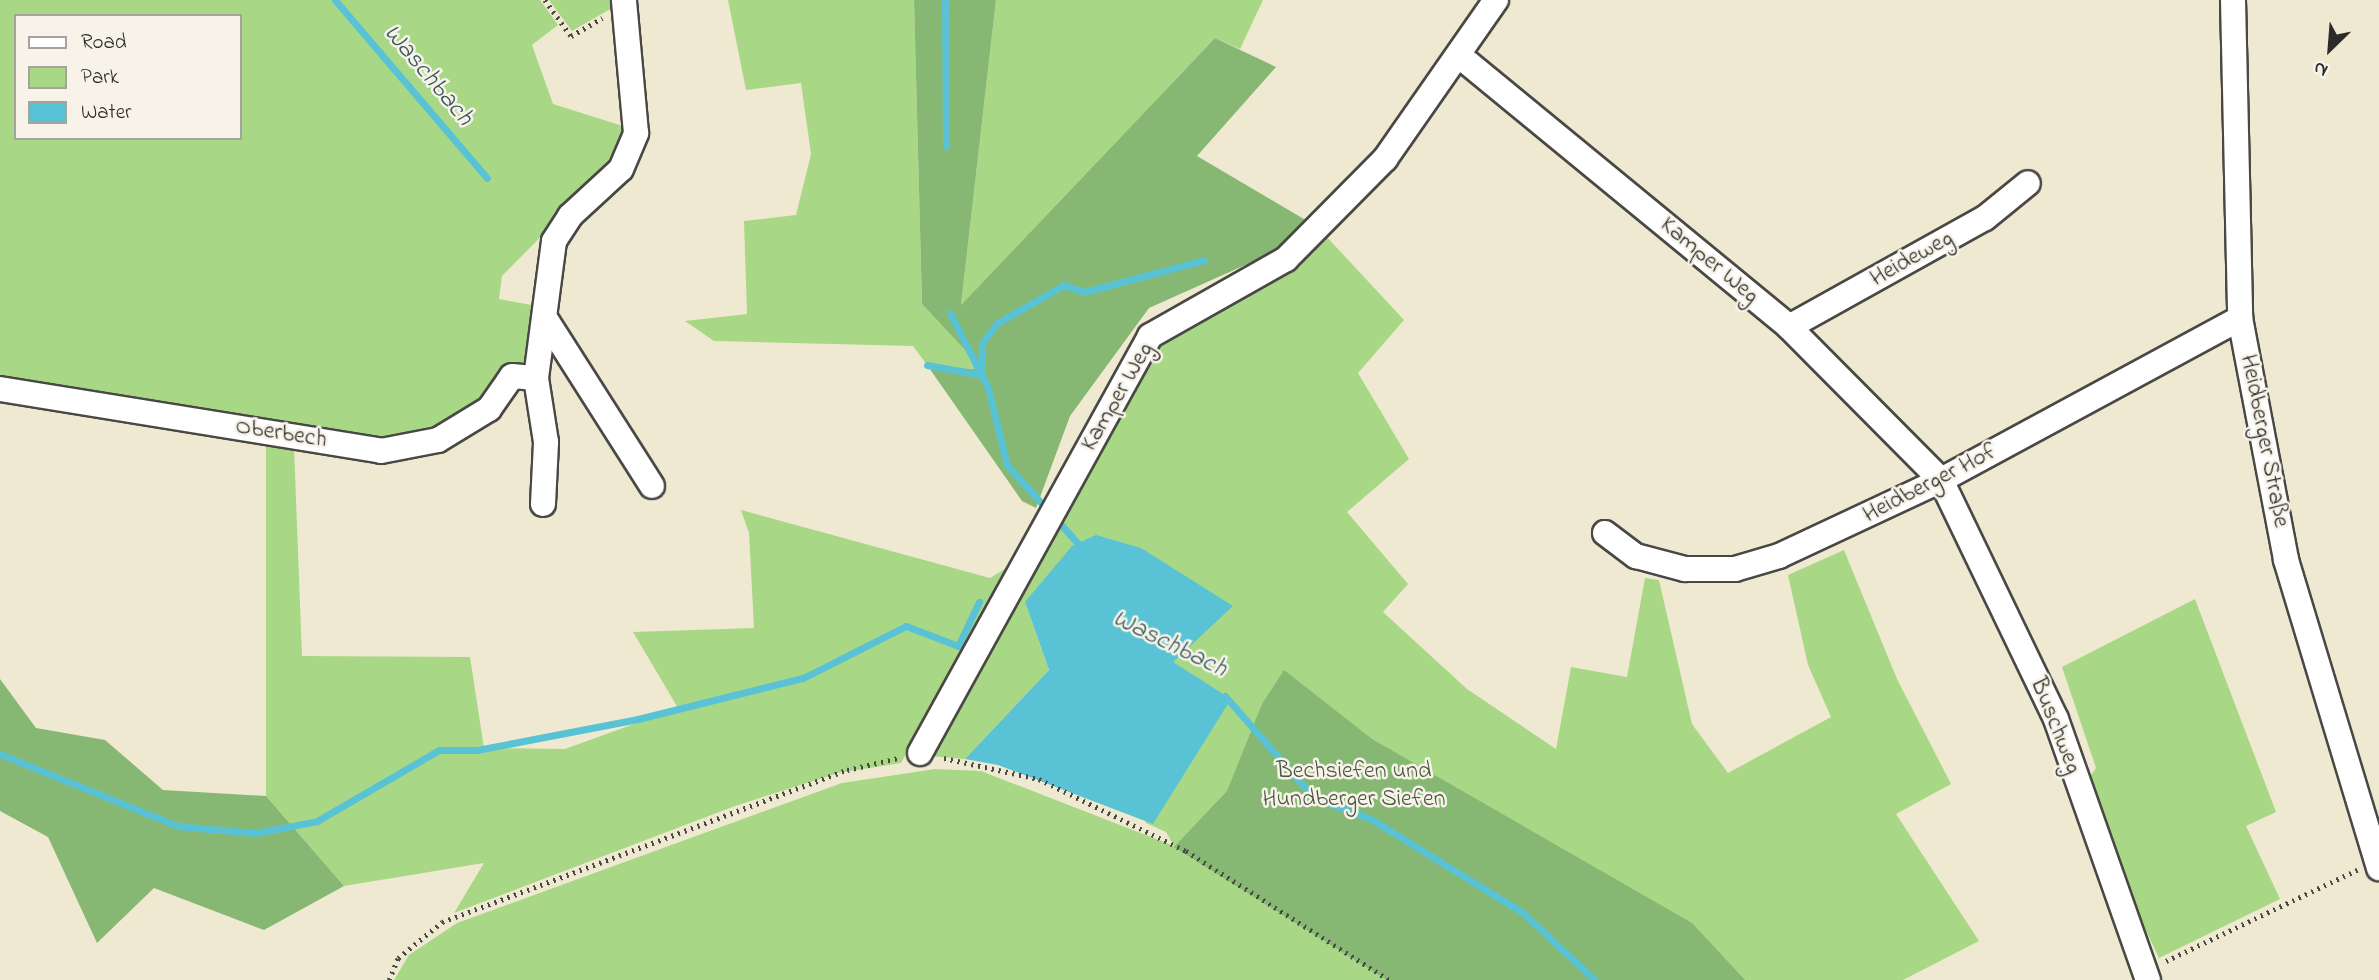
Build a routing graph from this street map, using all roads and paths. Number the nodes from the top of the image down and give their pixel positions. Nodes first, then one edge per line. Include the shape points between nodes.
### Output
1 (545, 0) edge
2 (1496, 0) edge
3 (2233, 0) edge
4 (624, 3) edge
5 (1461, 58) junction
6 (2028, 183) dead end
7 (545, 318) junction
8 (2241, 318) junction
9 (1789, 327) junction
10 (536, 378) junction
11 (0, 389) edge
12 (1941, 480) junction
13 (652, 486) dead end
14 (543, 504) dead end
15 (1605, 533) dead end
16 (920, 753) junction
17 (2378, 864) edge
18 (2147, 975) edge
19 (389, 980) edge
20 (1389, 980) edge

1 - 4 path via 571,36
2 - 5 street, Kamper Weg
3 - 8 street, Heidberger Straße
4 - 7 street via 636,133 621,169 570,216 554,241
5 - 9 street, Kamper Weg
5 - 16 street, Kamper Weg via 1385,159 1286,259 1150,336
6 - 9 street, Heideweg via 1985,218
7 - 10 street
7 - 13 street
8 - 12 street, Heidberger Hof
8 - 17 street, Heidberger Straße via 2287,560
9 - 12 street, Kamper Weg
10 - 11 street, Oberbech via 512,376 489,409 438,440 381,450
10 - 14 street via 546,442
12 - 15 street, Heidberger Hof via 1779,556 1735,569 1685,569 1636,556
12 - 18 street, Buschweg via 2056,719
16 - 19 path via 846,770 442,922 398,958
16 - 20 path via 1039,779 1186,851
17 - 18 path

